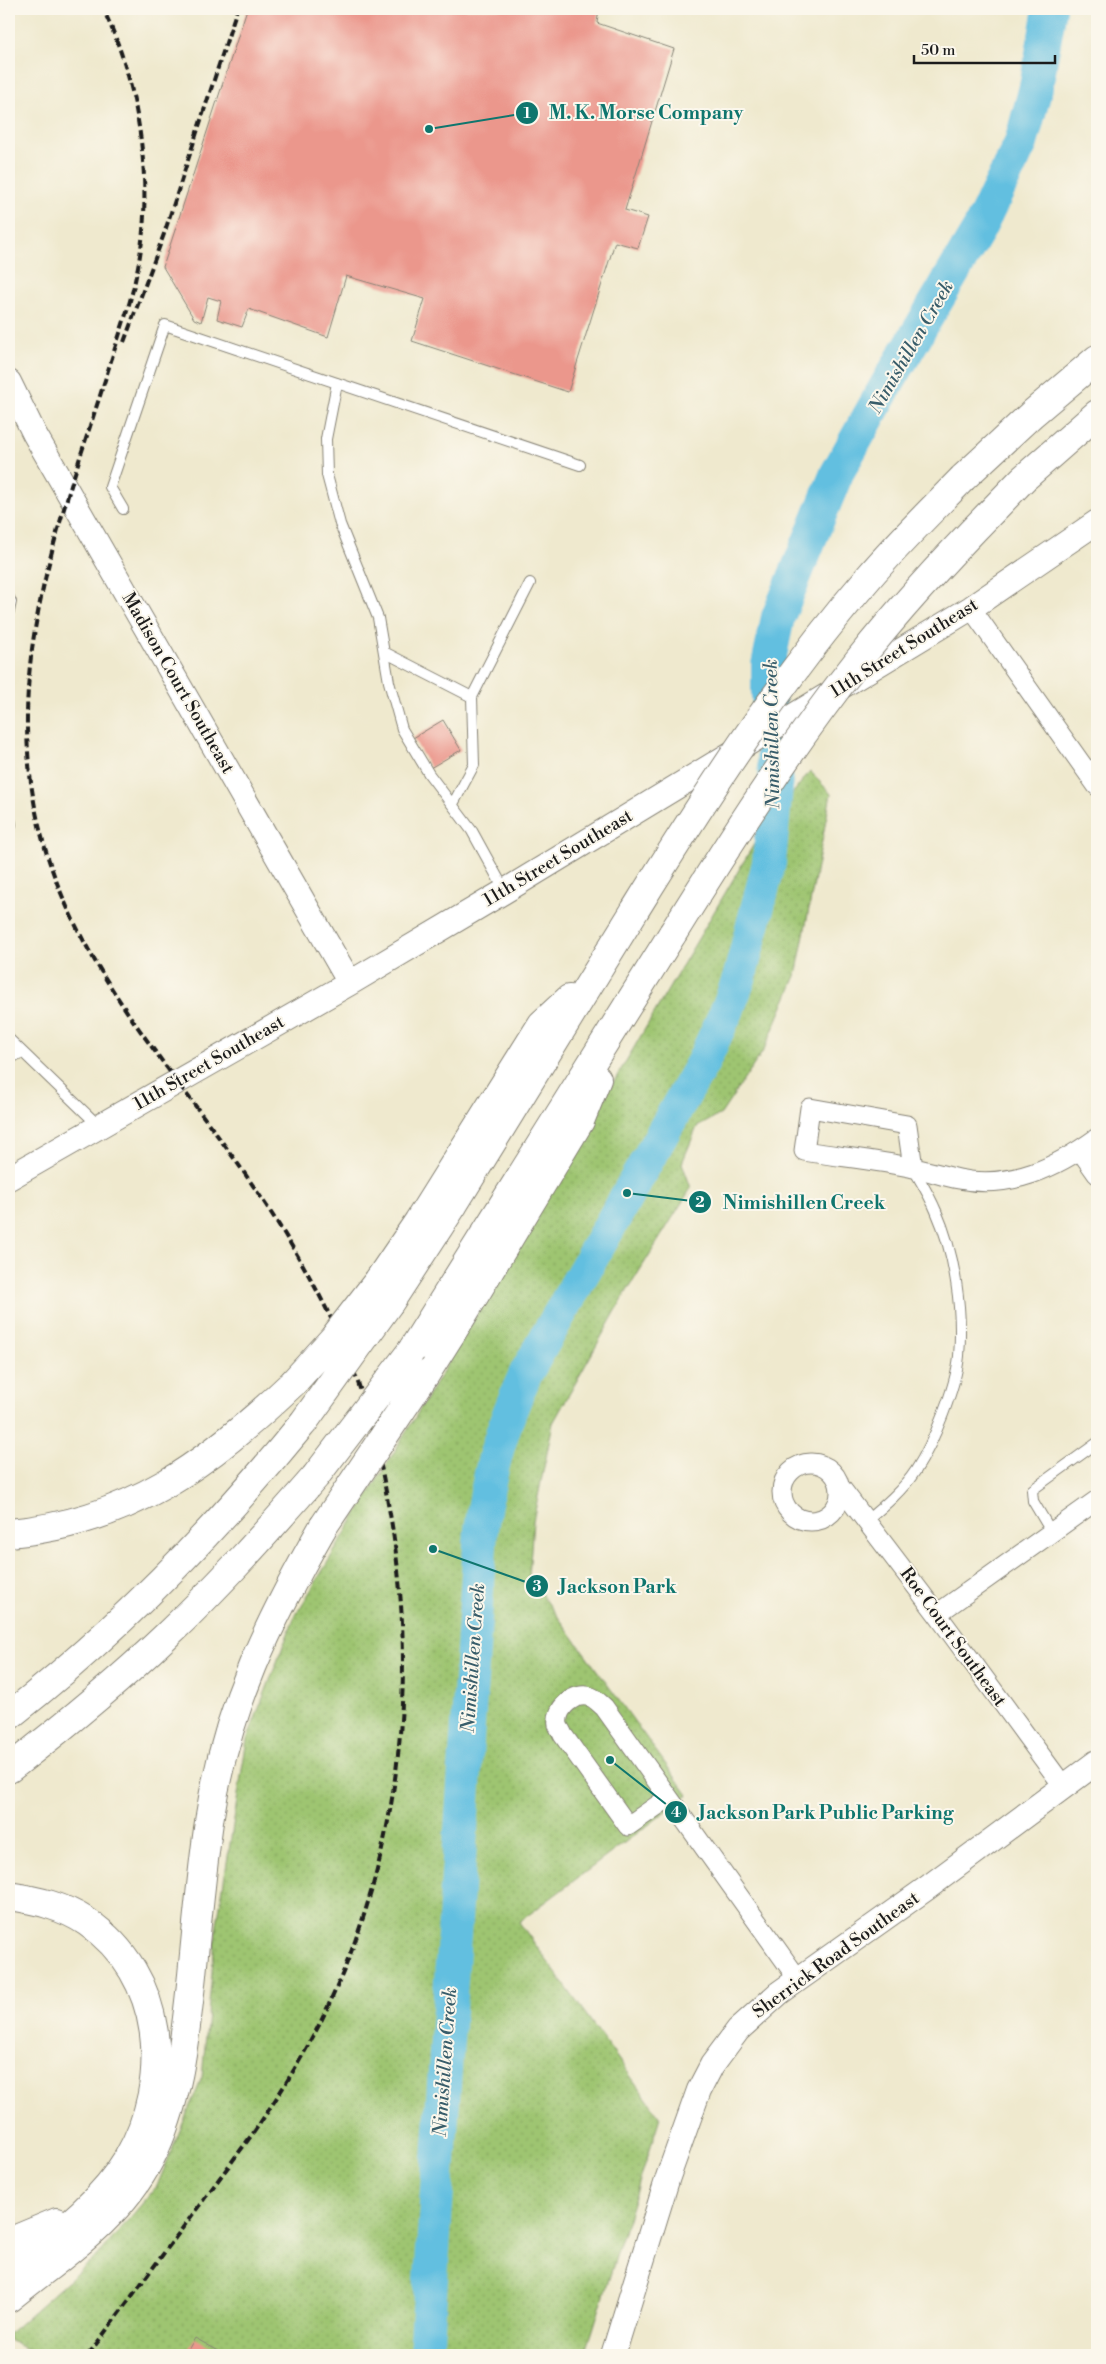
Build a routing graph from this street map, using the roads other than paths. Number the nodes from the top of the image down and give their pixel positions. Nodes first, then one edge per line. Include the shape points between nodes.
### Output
1 (1097, 359) edge
2 (337, 383) junction
3 (10, 387) edge
4 (1097, 414) edge
5 (580, 465) dead end
6 (123, 509) dead end
7 (1097, 522) edge
8 (530, 582) dead end
9 (9, 598) edge
10 (971, 608) junction
11 (9, 611) edge
12 (384, 652) junction
13 (472, 697) junction
14 (1092, 766) edge
15 (1097, 786) edge
16 (454, 804) junction
17 (9, 815) edge
18 (9, 825) edge
19 (505, 891) junction
20 (350, 983) junction
21 (624, 1011) junction
22 (9, 1039) edge
23 (22, 1052) junction
24 (9, 1059) edge
25 (99, 1126) junction
26 (1097, 1138) edge
27 (1080, 1150) junction
28 (913, 1168) junction
29 (1097, 1174) edge
30 (9, 1178) edge
31 (384, 1292) junction
32 (1097, 1443) edge
33 (841, 1488) dead end
34 (1097, 1500) edge
35 (866, 1521) junction
36 (9, 1533) edge
37 (1052, 1533) junction
38 (937, 1614) junction
39 (9, 1716) edge
40 (1097, 1762) edge
41 (9, 1768) edge
42 (1064, 1787) junction
43 (668, 1798) junction
44 (9, 1896) edge
45 (798, 1979) junction
46 (89, 2205) junction
47 (9, 2242) edge
48 (9, 2273) edge
49 (9, 2298) edge
50 (613, 2355) edge

1 - 31 highway, bridge via 963,478 874,571 814,644 708,794 454,1204
2 - 5 lane
2 - 6 lane via 165,325 110,487
2 - 12 lane via 326,439 327,475 340,524 378,618
3 - 20 street, Madison Court Southeast
4 - 21 highway, bridge via 994,509 934,572 858,662 781,765
7 - 10 street, 11th Street Southeast
8 - 13 lane
9 - 11 lane
10 - 14 street
10 - 19 street, 11th Street Southeast, bridge
12 - 13 lane
12 - 16 lane via 388,682 402,729 430,774
13 - 16 lane via 474,765
14 - 15 street
16 - 19 lane
17 - 18 lane
19 - 20 street, 11th Street Southeast
20 - 25 street, 11th Street Southeast
21 - 41 highway, bridge via 412,1350 315,1478 266,1534 166,1637
21 - 49 highway, bridge via 580,1121 462,1318 323,1527 271,1621 244,1683 228,1732 210,1814 181,2068 166,2122 142,2172 107,2217
22 - 23 lane
23 - 24 lane
23 - 25 lane
25 - 30 street, 11th Street Southeast
26 - 27 street
27 - 28 street via 1030,1176 1003,1181 961,1180
27 - 29 street
28 - 28 street via 804,1151 810,1108 907,1125
28 - 35 lane via 936,1211 951,1259 960,1327 959,1359 937,1429 917,1469 901,1490
31 - 36 highway, bridge via 333,1339 293,1383 199,1464 155,1491 113,1511 59,1526
31 - 39 highway, bridge via 303,1423 222,1519 161,1583
32 - 37 lane via 1032,1490 1033,1501
33 - 35 street, Roe Court Southeast
34 - 37 street
35 - 38 street, Roe Court Southeast
37 - 38 street
38 - 42 street, Roe Court Southeast
40 - 42 street, Sherrick Road Southeast
42 - 45 street, Sherrick Road Southeast
43 - 43 street via 628,1826 563,1735 558,1724 559,1711 567,1702 581,1696 592,1697 604,1707
43 - 45 street
44 - 46 highway via 62,1909 87,1922 108,1940 134,1973 154,2026 157,2054 150,2109 126,2160
45 - 50 street, Sherrick Road Southeast via 738,2030 712,2065 699,2090 668,2177
46 - 47 highway via 50,2226
46 - 48 highway

